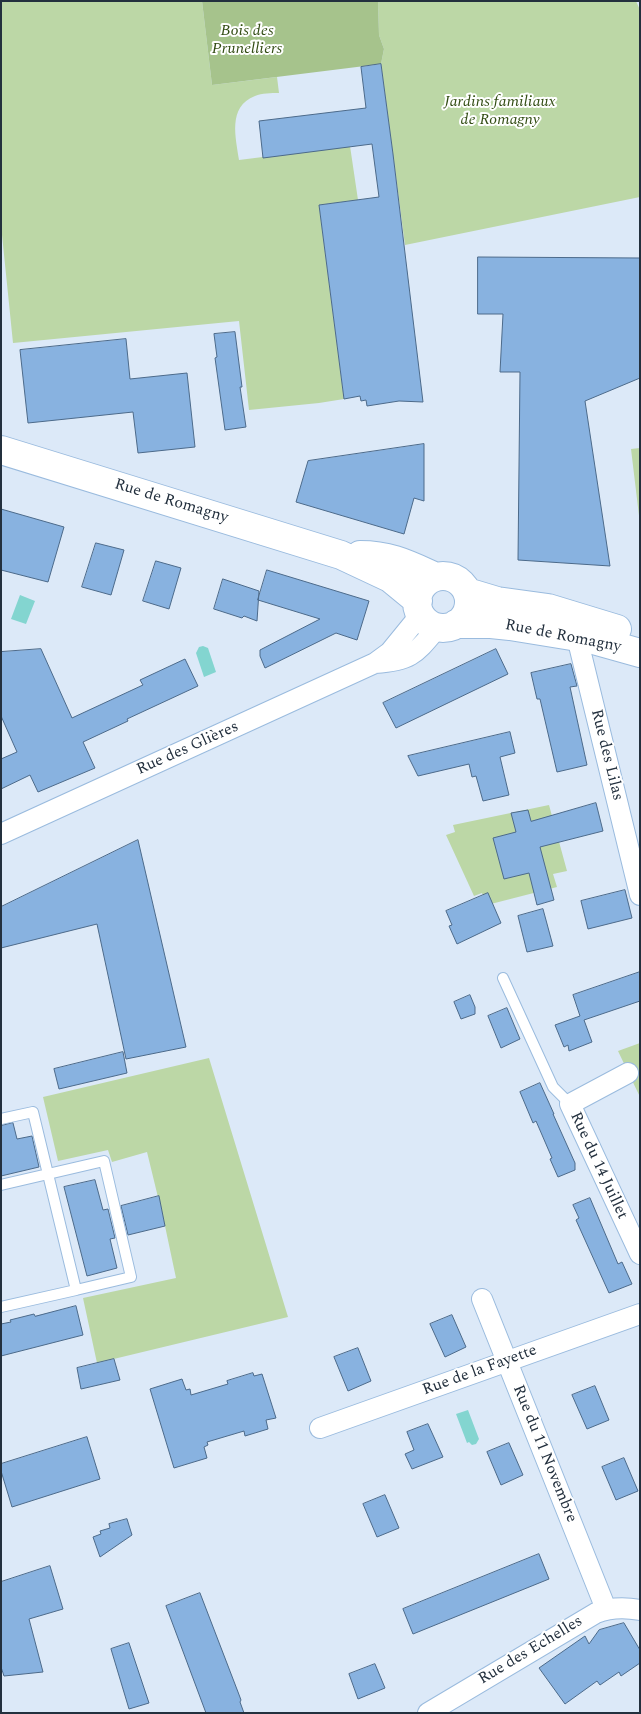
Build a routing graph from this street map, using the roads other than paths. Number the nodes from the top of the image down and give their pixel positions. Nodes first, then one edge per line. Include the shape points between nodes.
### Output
1 (1, 450) edge
2 (341, 555) junction
3 (436, 577) junction
4 (467, 592) junction
5 (433, 617) junction
6 (574, 626) junction
7 (640, 636) edge
8 (640, 653) edge
9 (1, 834) edge
10 (640, 895) edge
11 (503, 978) dead end
12 (628, 1073) dead end
13 (570, 1104) junction
14 (1, 1119) edge
15 (48, 1174) junction
16 (1, 1184) edge
17 (640, 1254) edge
18 (76, 1290) junction
19 (482, 1299) dead end
20 (1, 1307) edge
21 (640, 1314) edge
22 (507, 1361) junction
23 (320, 1428) dead end
24 (606, 1609) junction
25 (640, 1610) edge
26 (428, 1713) edge

1 - 2 street, Rue de Romagny
2 - 3 street, Rue de Romagny via 384,556
2 - 5 street, Rue de Romagny via 390,578
3 - 4 street via 455,579
3 - 5 street via 422,587
4 - 5 street via 469,602 464,617
4 - 6 street, Rue de Romagny via 497,601 534,605
5 - 6 street, Rue de Romagny via 501,625
5 - 9 street, Rue des Glières via 375,663
6 - 7 street, Rue de Romagny
6 - 8 street, Rue de Romagny
6 - 10 street, Rue des Lilas
11 - 13 lane, Rue du 14 Juillet via 553,1087
12 - 13 street, Rue du 14 Juillet
13 - 17 street, Rue du 14 Juillet
14 - 15 lane via 33,1112
15 - 16 lane
15 - 18 lane
15 - 18 lane via 104,1161 131,1277
18 - 20 lane
19 - 22 street, Rue du 11 Novembre
21 - 22 street, Rue de la Fayette
22 - 23 street, Rue de la Fayette
22 - 24 street, Rue du 11 Novembre
24 - 25 street, Rue des Echelles
24 - 26 street, Rue des Echelles

